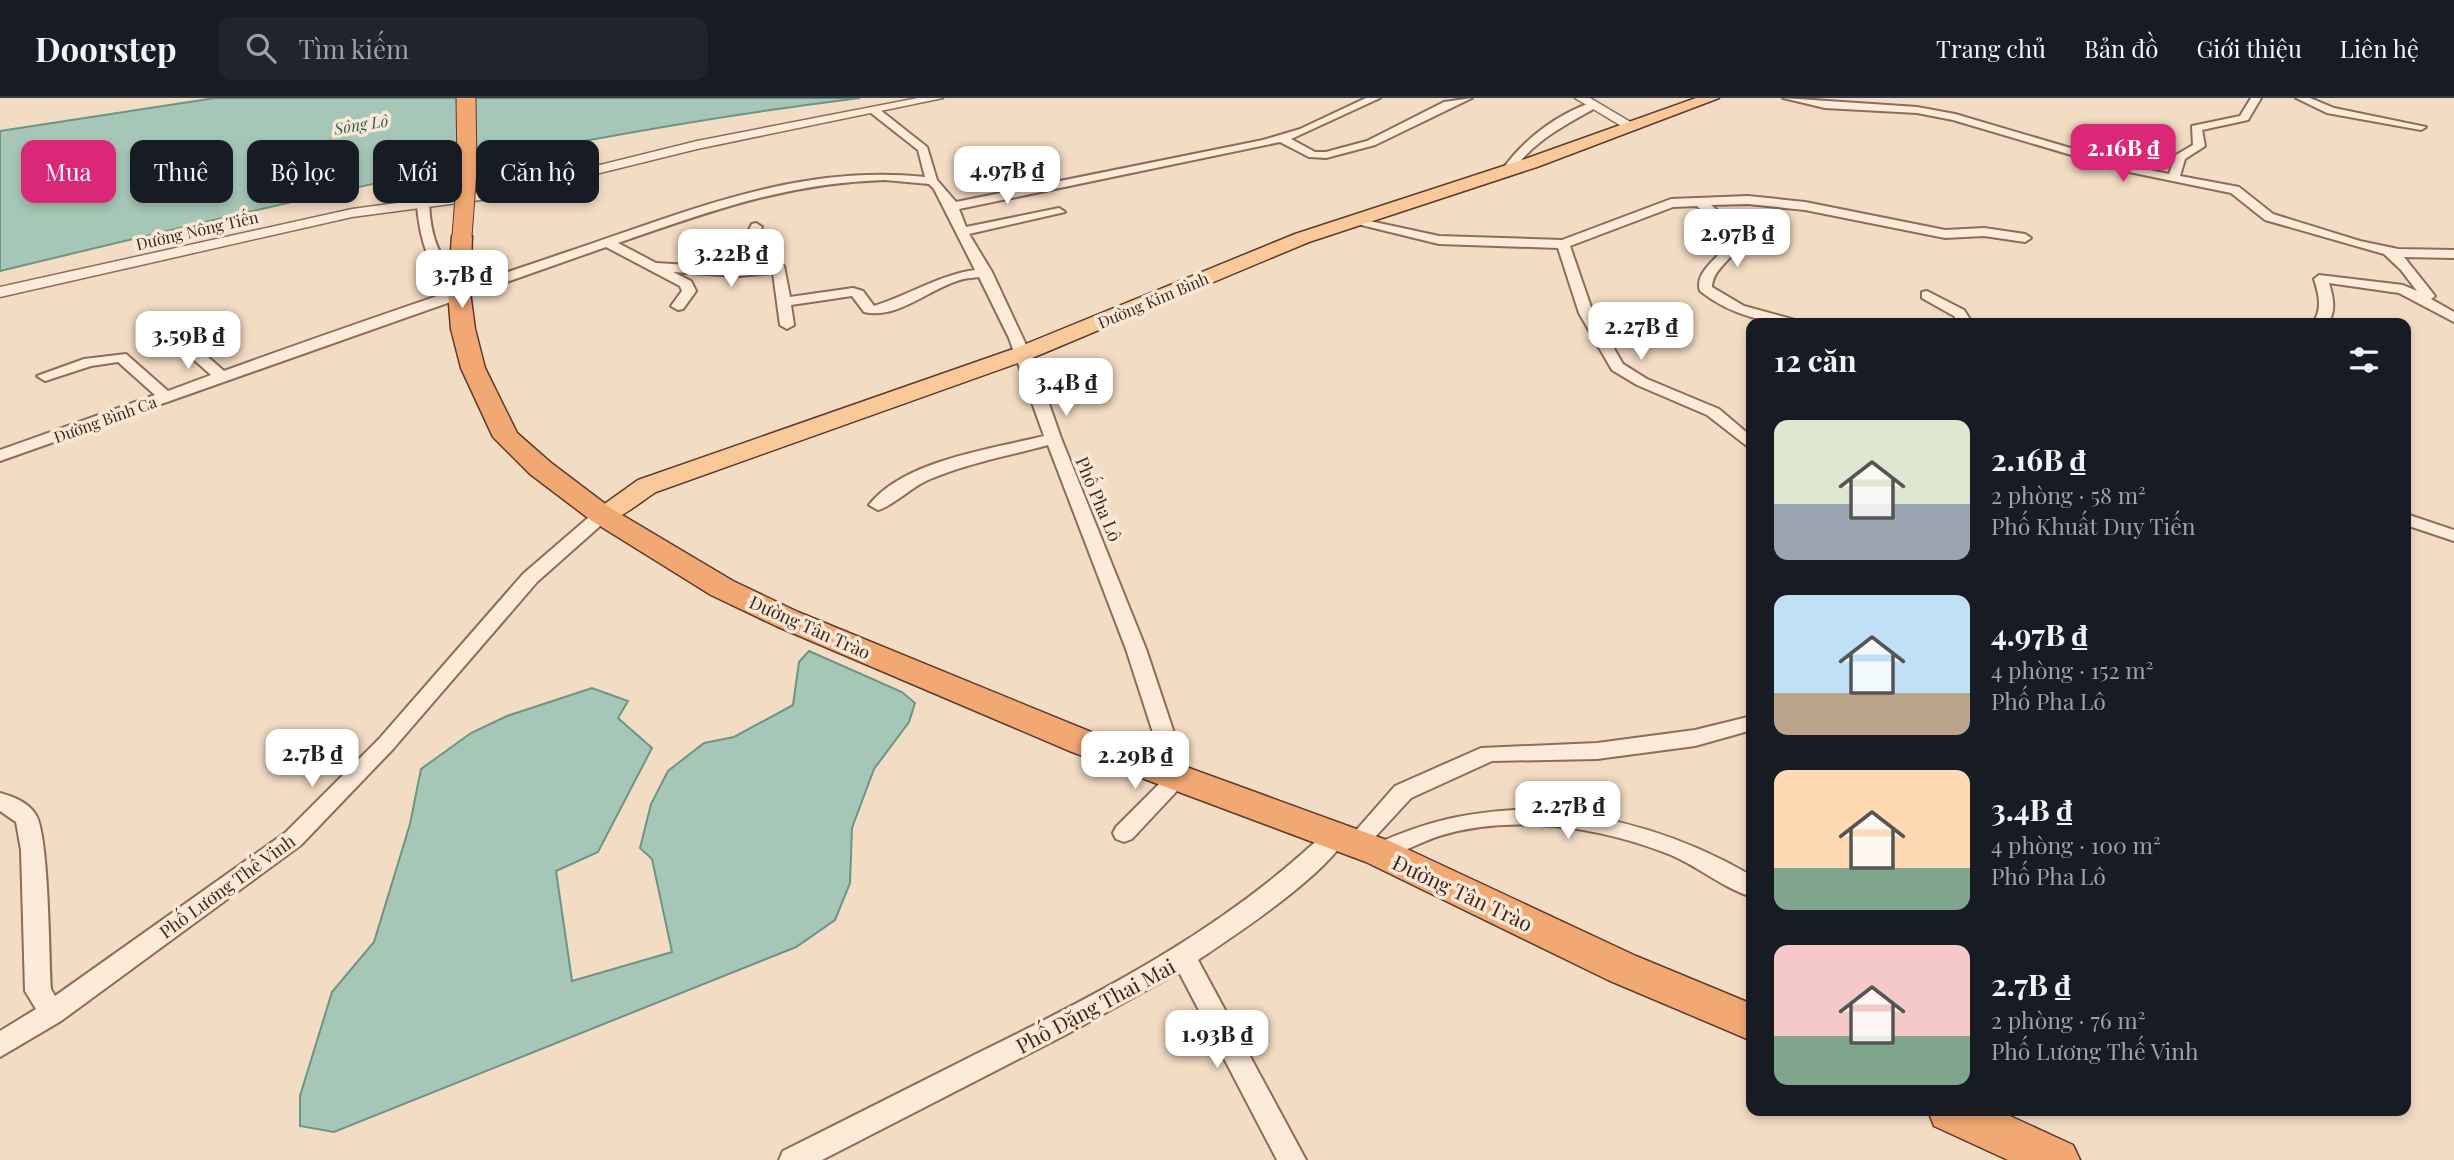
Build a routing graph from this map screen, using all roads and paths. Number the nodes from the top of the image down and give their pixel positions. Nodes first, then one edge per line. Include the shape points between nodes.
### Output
1 (466, 98) edge
2 (937, 98) edge
3 (1375, 98) edge
4 (1467, 98) edge
5 (1581, 98) edge
6 (1788, 98) edge
7 (2256, 98) edge
8 (2301, 98) edge
9 (1703, 101) edge
10 (1594, 105) junction
11 (875, 111) junction
12 (1633, 127) junction
13 (2421, 127) dead end
14 (1281, 138) junction
15 (1518, 164) junction
16 (2174, 180) junction
17 (932, 181) junction
18 (1699, 201) junction
19 (423, 204) junction
20 (954, 206) junction
21 (1059, 212) dead end
22 (1351, 222) junction
23 (757, 227) dead end
24 (962, 232) junction
25 (2025, 239) dead end
26 (608, 243) junction
27 (1563, 244) junction
28 (2388, 251) junction
29 (2454, 254) edge
30 (657, 267) junction
31 (746, 271) junction
32 (985, 272) junction
33 (459, 287) junction
34 (0, 292) edge
35 (1927, 295) dead end
36 (783, 302) junction
37 (2434, 305) junction
38 (677, 306) dead end
39 (1778, 318) edge
40 (1962, 318) edge
41 (2325, 318) edge
42 (2454, 318) edge
43 (787, 325) dead end
44 (178, 339) dead end
45 (1024, 353) junction
46 (45, 376) dead end
47 (222, 377) junction
48 (166, 397) junction
49 (1053, 439) junction
50 (1746, 440) edge
51 (0, 456) edge
52 (878, 505) dead end
53 (610, 510) junction
54 (2411, 521) edge
55 (2454, 537) edge
56 (1746, 725) edge
57 (1173, 776) junction
58 (0, 801) edge
59 (1124, 834) dead end
60 (1357, 844) junction
61 (1746, 885) edge
62 (1184, 957) junction
63 (52, 1013) junction
64 (1746, 1020) edge
65 (0, 1045) edge
66 (1977, 1133) edge
67 (793, 1160) edge
68 (1292, 1160) edge
69 (2057, 1160) edge

1 - 33 highway, Đường Tân Trào, bridge via 467,170
2 - 11 street, Đường Nông Tiến
3 - 14 street
4 - 14 street via 1371,143 1326,155 1313,155
5 - 10 street
6 - 16 street via 1942,114
7 - 16 street via 2244,117 2196,128 2199,146 2180,158
8 - 13 street via 2331,111
9 - 12 main road, Đường Kim Bình
10 - 12 street
10 - 15 street via 1532,139
11 - 17 street, Phố Pha Lô via 923,149
11 - 19 street, Đường Nông Tiến via 697,145 502,193
12 - 15 main road, Đường Kim Bình
14 - 20 street
15 - 22 main road, Đường Kim Bình
16 - 28 street via 2235,190 2269,216
17 - 20 street, Phố Pha Lô
17 - 26 street, Đường Bình Ca via 817,179 724,203
18 - 25 street via 1793,204 1945,234 1984,232
18 - 27 street via 1671,203
18 - 39 street via 1735,237 1730,253 1708,273 1705,288 1736,308
19 - 33 street via 424,236 437,262
19 - 34 street, Đường Nông Tiến via 352,213
20 - 24 street, Phố Pha Lô
21 - 24 street
22 - 27 street via 1439,240
22 - 45 main road, Đường Kim Bình
23 - 31 street via 746,248
24 - 32 street, Phố Pha Lô
26 - 30 street
26 - 33 street, Đường Bình Ca
27 - 50 street via 1586,313 1617,367 1642,383 1713,412
28 - 29 street
28 - 37 street via 2406,264
30 - 31 street
30 - 38 street via 689,287
31 - 36 street via 780,270
32 - 36 street via 954,277 874,310 853,292
32 - 45 street, Phố Pha Lô
33 - 47 street, Đường Bình Ca
33 - 53 highway, Đường Tân Trào via 473,368 506,437 540,468
35 - 40 street
36 - 43 street
37 - 41 street via 2403,289 2322,278 2328,298
37 - 42 street
44 - 47 street
45 - 49 street, Phố Pha Lô
45 - 53 main road, Đường Kim Bình via 647,486
46 - 48 street via 121,357
47 - 48 street, Đường Bình Ca
48 - 51 street, Đường Bình Ca
49 - 52 street via 918,477
49 - 57 street, Phố Pha Lô via 1120,599 1162,719
53 - 57 highway, Đường Tân Trào via 722,588 1084,743
53 - 63 street, Phố Lương Thế Vinh via 530,578 386,744 293,839
54 - 55 street
56 - 60 street, Phố Đặng Thai Mai via 1695,738 1597,751 1489,753 1403,792
57 - 59 street
57 - 60 highway, Đường Tân Trào
58 - 63 street via 19,810 27,820 38,991
60 - 61 street via 1448,825 1545,817 1630,830 1695,855
60 - 62 street, Phố Đặng Thai Mai via 1299,875
60 - 64 highway, Đường Tân Trào
62 - 67 street, Phố Đặng Thai Mai via 1123,994
62 - 68 street
63 - 65 street, Phố Lương Thế Vinh
66 - 69 highway

